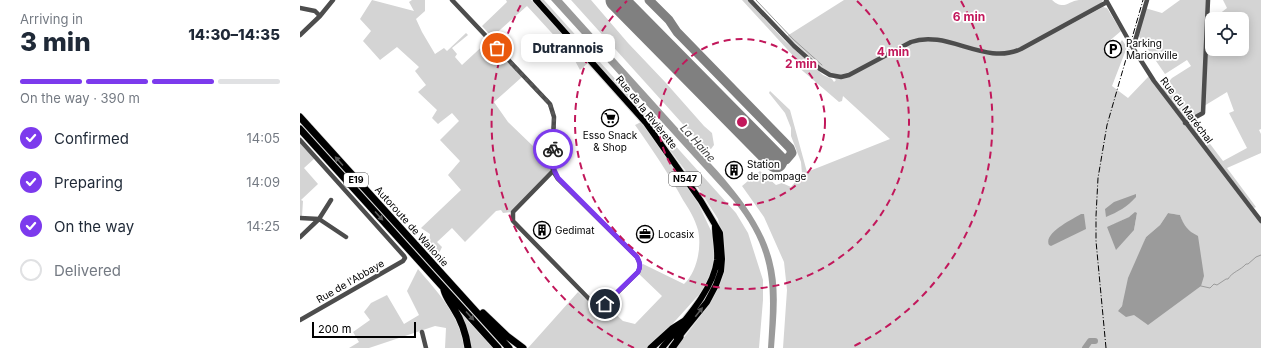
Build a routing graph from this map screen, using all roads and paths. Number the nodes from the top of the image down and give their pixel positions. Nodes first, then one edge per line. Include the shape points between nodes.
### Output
1 (333, 0) edge
2 (452, 0) edge
3 (536, 0) edge
4 (750, 0) edge
5 (1147, 0) edge
6 (1208, 0) edge
7 (1106, 1) edge
8 (300, 8) edge
9 (320, 16) junction
10 (301, 32) edge
11 (1133, 48) junction
12 (300, 117) edge
13 (1185, 123) junction
14 (300, 129) edge
15 (300, 140) edge
16 (554, 171) junction
17 (331, 200) dead end
18 (300, 218) edge
19 (318, 219) junction
20 (1261, 221) edge
21 (715, 226) junction
22 (300, 237) edge
23 (346, 237) dead end
24 (442, 275) junction
25 (444, 287) junction
26 (300, 320) edge
27 (683, 322) junction
28 (422, 332) dead end
29 (507, 336) junction
30 (680, 337) joint
31 (426, 348) edge
32 (468, 348) edge
33 (498, 348) edge
34 (509, 348) edge
35 (520, 348) edge
36 (523, 348) edge
37 (652, 348) edge
38 (662, 348) edge
39 (671, 348) edge

1 - 9 street
2 - 16 street via 550,104 554,117
3 - 21 main road, Rue de la Rivièrette / N547 via 649,128 698,197
4 - 7 street via 816,66 827,74 838,77 849,75 920,39 935,39 993,53 1011,53
5 - 11 street
6 - 13 street via 1203,113
7 - 11 street, Rue du Maréchal
8 - 9 street via 315,10
9 - 10 street
11 - 13 street, Rue du Maréchal
24 -> 12 highway, Autoroute de Wallonie / E19
13 - 20 street, Rue du Maréchal
14 -> 25 highway, Autoroute de Wallonie / E19
15 - 26 street, Rue de l'Abbaye via 404,256 403,261
16 - 16 street via 564,185 637,257 640,263 635,275 602,305 592,302 513,221 513,212
17 - 19 street
18 - 19 street
19 - 22 street
19 - 23 street
21 - 27 main road, N547 via 717,254 714,273 707,290
30 -> 21 main road, N547 via 707,302 719,277 722,246 720,233
24 - 29 highway
24 - 34 highway, Autoroute de Wallonie / E19
25 - 32 highway via 445,296 462,325
25 -> 33 highway, Autoroute de Wallonie / E19
27 - 37 highway
27 - 38 main road, N547
28 - 31 street
29 - 35 highway
29 - 36 highway
30 - 39 highway

